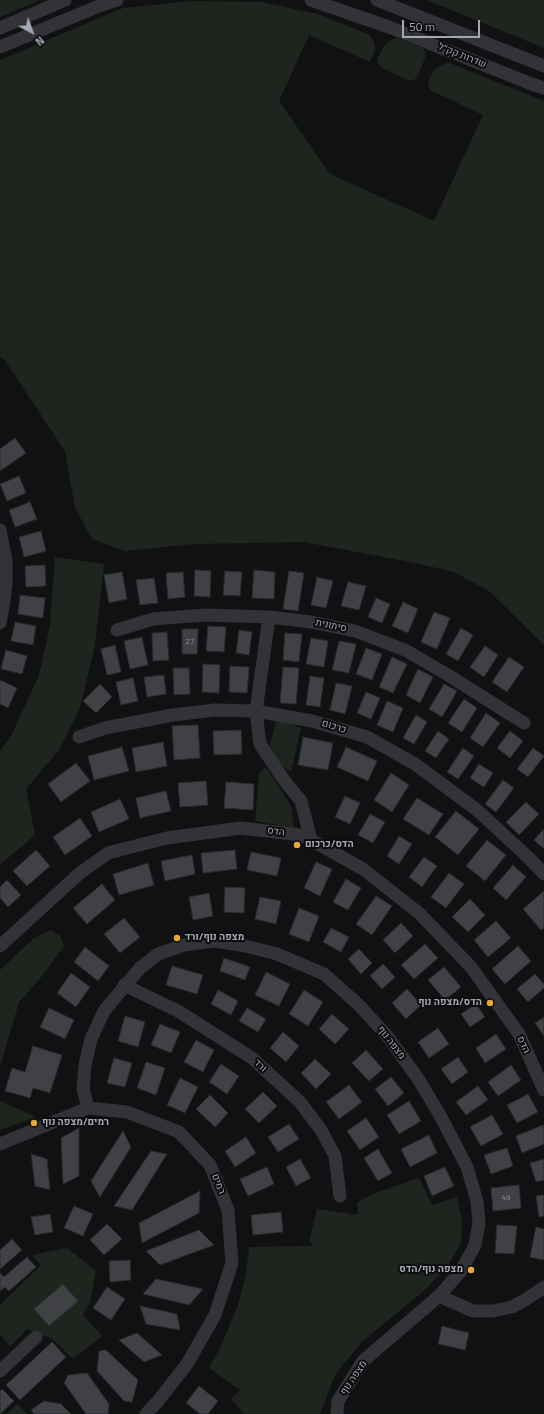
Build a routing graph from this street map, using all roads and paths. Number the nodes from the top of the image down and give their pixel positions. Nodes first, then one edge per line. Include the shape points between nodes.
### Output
1 (65, 0) edge
2 (117, 0) edge
3 (311, 0) edge
4 (377, 0) edge
5 (98, 3) edge
6 (0, 28) edge
7 (0, 47) edge
8 (544, 66) edge
9 (544, 88) edge
10 (0, 530) edge
11 (270, 617) junction
12 (0, 623) edge
13 (117, 630) dead end
14 (256, 711) junction
15 (524, 724) dead end
16 (79, 737) dead end
17 (311, 840) junction
18 (544, 874) edge
19 (0, 946) edge
20 (124, 985) junction
21 (544, 1090) edge
22 (88, 1108) junction
23 (0, 1144) edge
24 (340, 1196) dead end
25 (544, 1287) edge
26 (439, 1296) junction
27 (36, 1337) dead end
28 (0, 1371) edge
29 (146, 1414) edge
30 (337, 1414) edge

1 - 6 street
2 - 5 street
3 - 9 street, שדרות קק"ל via 389,27
4 - 8 street, שדרות קק"ל
5 - 7 street
10 - 12 street via 6,561 6,584
11 - 13 street, סיתונית via 205,615 153,619
11 - 14 street
11 - 15 street, סיתונית via 355,631 405,650
14 - 16 street, כרכום via 215,710 173,715 105,728
14 - 17 street via 260,744 301,801
14 - 18 street, כרכום via 312,721 367,737 415,764 477,810
17 - 19 street, הדס via 302,836 241,828 167,838 108,853 80,873
17 - 21 street, הדס via 363,869 419,913 471,967 518,1034
20 - 22 street, מצפה נוף via 104,1011 91,1038 83,1089
20 - 24 street, ורד via 178,1011 252,1058 300,1102 321,1130 335,1156
20 - 26 street, מצפה נוף via 158,954 184,945 214,941 277,954 324,974 359,1005 388,1037 419,1080 467,1167 477,1201 479,1223 475,1245 461,1271
22 - 23 street, רמים
22 - 29 street, רמים via 127,1112 179,1132 210,1165 228,1210 232,1263 215,1315 187,1364
25 - 26 street via 512,1307 493,1311 473,1311
26 - 30 street, מצפה נוף via 363,1361 338,1401
27 - 28 street

